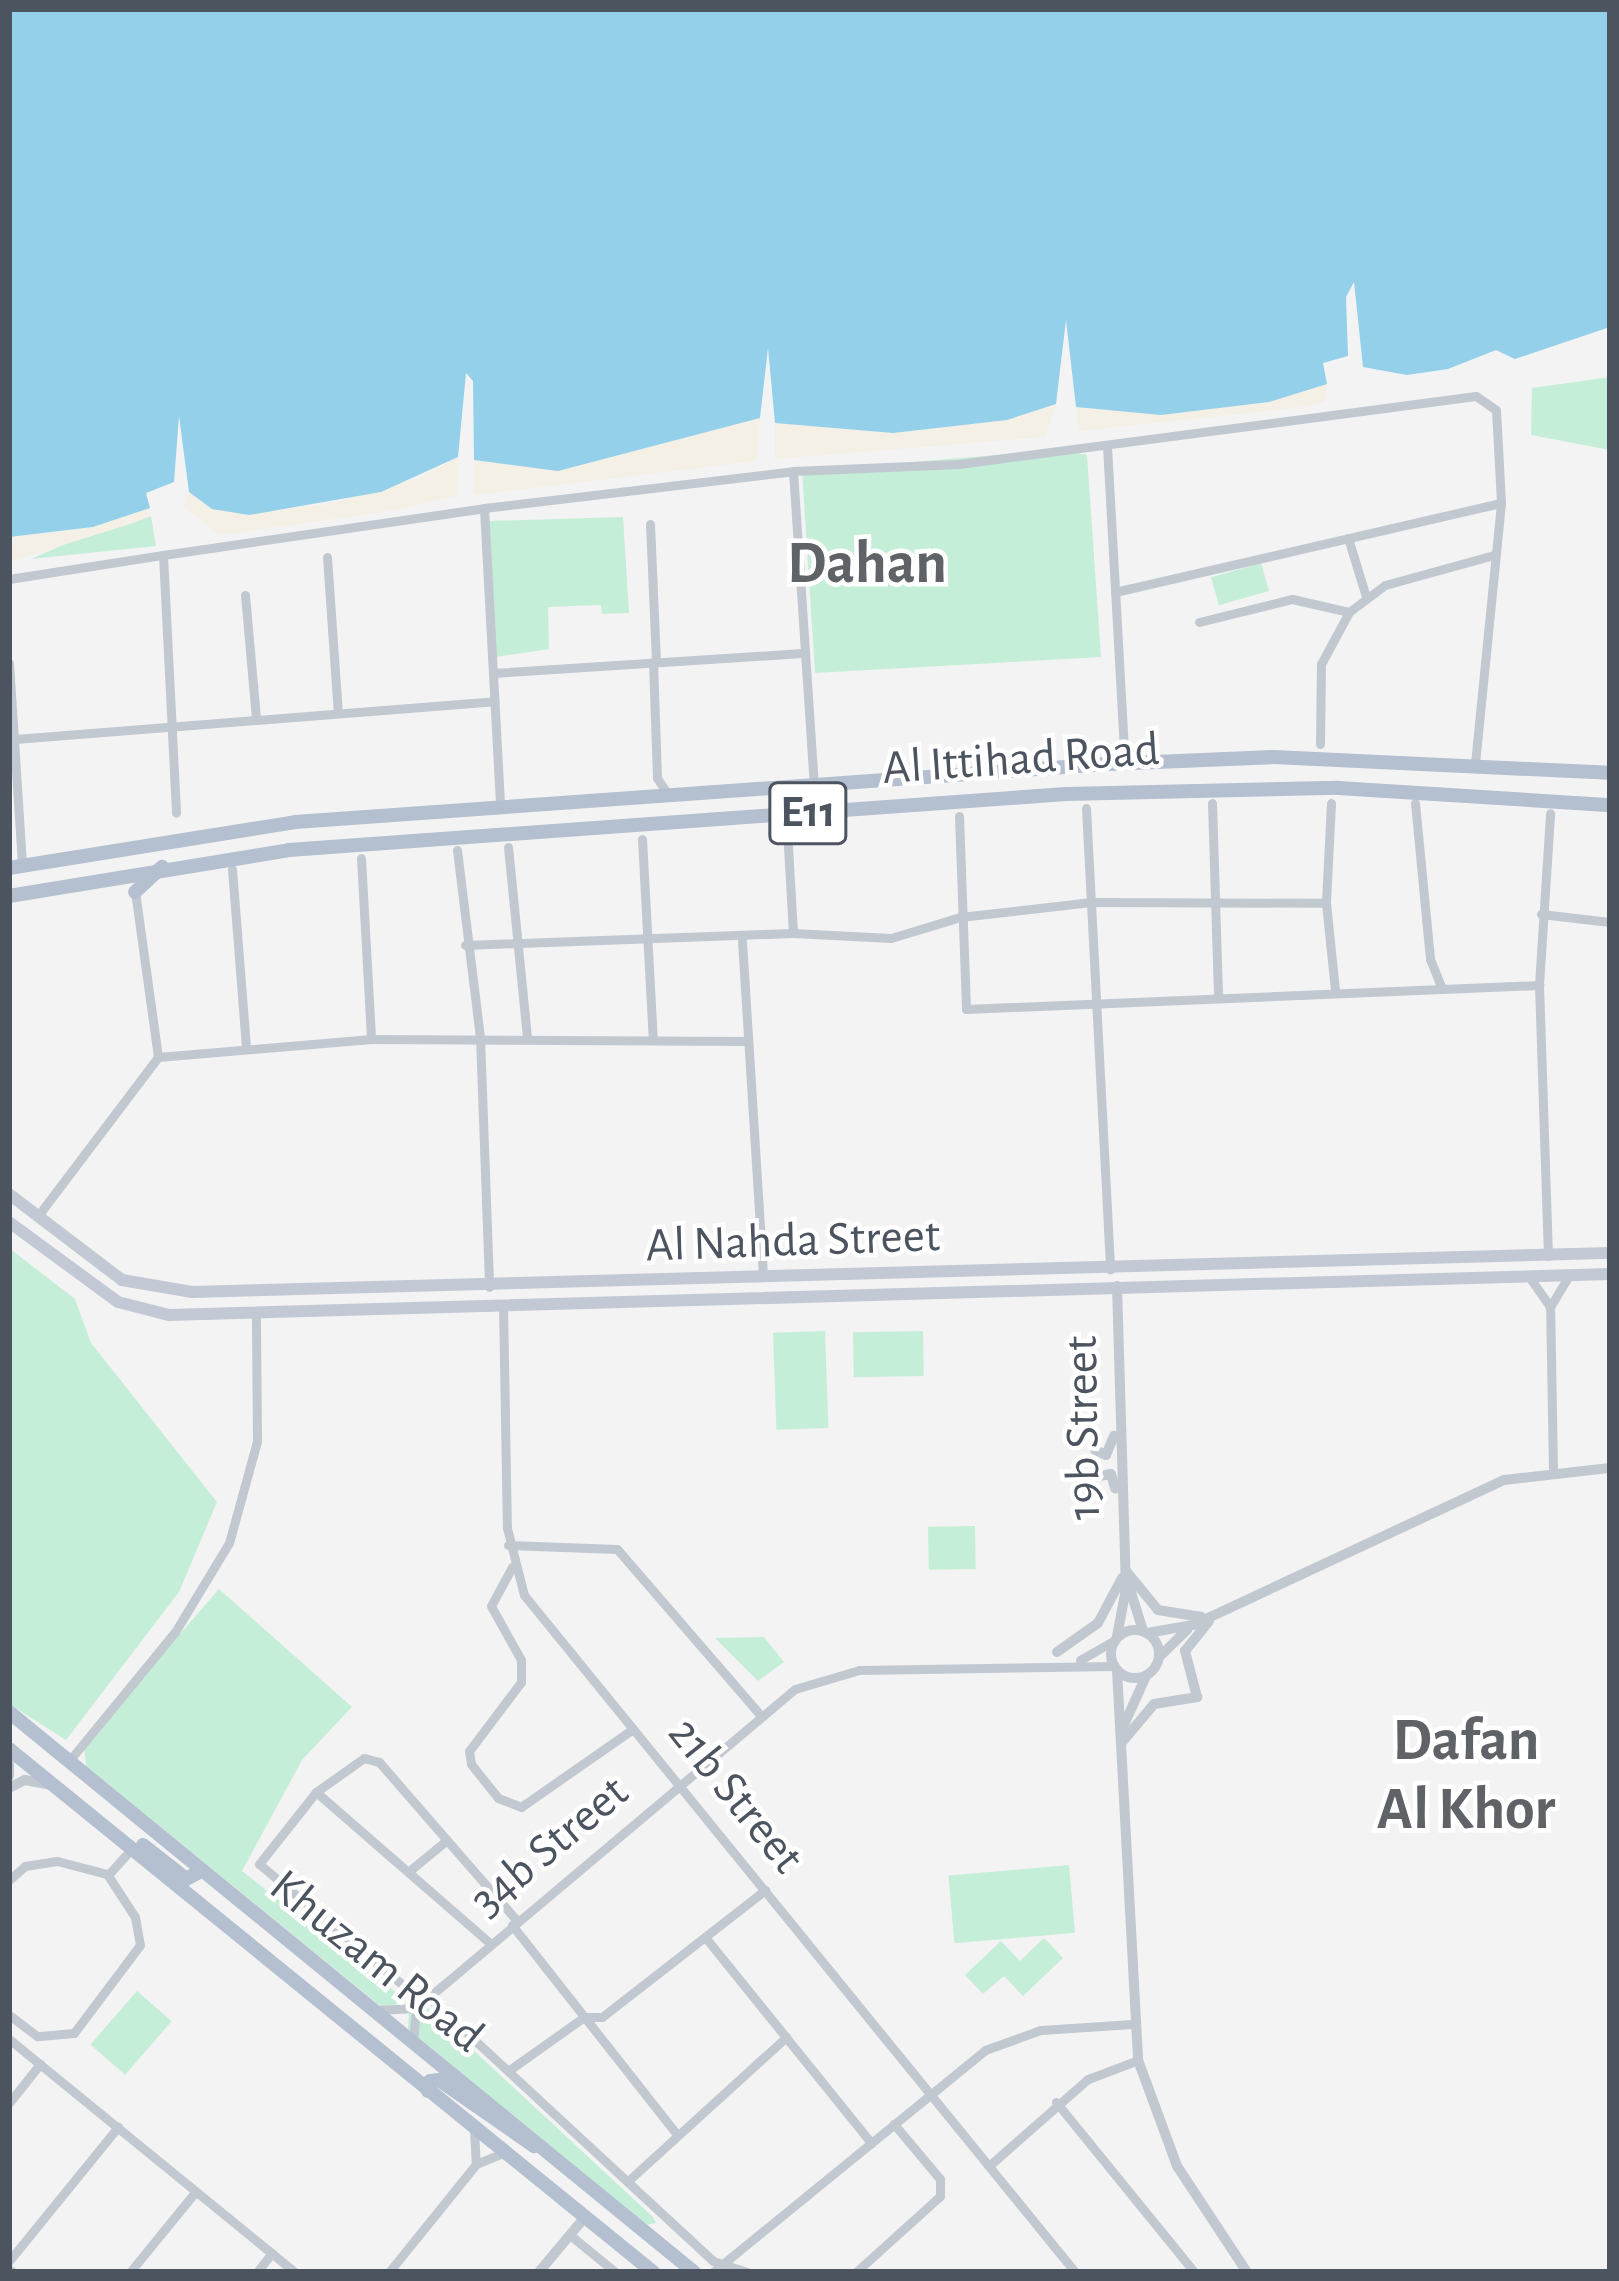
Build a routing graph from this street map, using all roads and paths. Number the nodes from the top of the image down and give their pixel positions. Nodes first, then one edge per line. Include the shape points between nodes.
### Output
1 (1107, 446) junction
2 (793, 471) junction
3 (1501, 502) junction
4 (484, 508) junction
5 (650, 524) dead end
6 (1348, 538) junction
7 (164, 555) junction
8 (1494, 555) junction
9 (327, 557) dead end
10 (9, 579) edge
11 (1115, 592) junction
12 (245, 595) dead end
13 (1366, 597) junction
14 (1349, 612) junction
15 (1198, 622) dead end
16 (805, 653) junction
17 (655, 662) junction
18 (9, 663) edge
19 (493, 673) junction
20 (494, 701) junction
21 (338, 713) junction
22 (256, 719) junction
23 (171, 727) junction
24 (15, 740) junction
25 (1320, 745) dead end
26 (1125, 764) junction
27 (1475, 764) junction
28 (1610, 773) edge
29 (814, 787) junction
30 (669, 796) junction
31 (1212, 803) dead end
32 (1331, 803) dead end
33 (1415, 803) dead end
34 (1610, 805) edge
35 (500, 808) junction
36 (1086, 808) dead end
37 (1550, 812) dead end
38 (176, 813) dead end
39 (445, 813) junction
40 (959, 816) dead end
41 (788, 829) dead end
42 (494, 835) junction
43 (437, 839) junction
44 (642, 839) dead end
45 (514, 846) joint
46 (457, 850) dead end
47 (361, 858) dead end
48 (15, 866) edge
49 (163, 866) junction
50 (232, 869) dead end
51 (135, 892) joint
52 (9, 896) edge
53 (1212, 900) junction
54 (1090, 902) junction
55 (1326, 903) junction
56 (1540, 914) junction
57 (960, 916) junction
58 (1610, 922) edge
59 (793, 933) junction
60 (647, 936) junction
61 (742, 941) junction
62 (515, 943) junction
63 (465, 945) junction
64 (1539, 985) junction
65 (1442, 988) junction
66 (1335, 990) junction
67 (1218, 998) junction
68 (1099, 1005) junction
69 (481, 1036) junction
70 (527, 1037) junction
71 (371, 1039) junction
72 (652, 1039) junction
73 (747, 1041) junction
74 (246, 1047) junction
75 (158, 1057) junction
76 (9, 1194) edge
77 (38, 1217) junction
78 (9, 1222) edge
79 (1610, 1253) edge
80 (1548, 1256) junction
81 (1342, 1259) junction
82 (1110, 1268) junction
83 (1610, 1274) edge
84 (1569, 1275) junction
85 (1527, 1276) junction
86 (763, 1277) junction
87 (1320, 1282) junction
88 (679, 1283) junction
89 (1117, 1286) junction
90 (489, 1287) junction
91 (635, 1300) junction
92 (503, 1304) junction
93 (1550, 1307) junction
94 (256, 1316) junction
95 (1117, 1339) junction
96 (1095, 1450) dead end
97 (1610, 1468) edge
98 (1553, 1471) junction
99 (1095, 1477) dead end
100 (1123, 1543) junction
101 (508, 1545) junction
102 (512, 1568) junction
103 (1125, 1569) junction
104 (1216, 1615) junction
105 (1193, 1625) junction
106 (1145, 1632) junction
107 (1116, 1638) junction
108 (1057, 1652) dead end
109 (1159, 1657) junction
110 (1069, 1663) junction
111 (1116, 1668) junction
112 (1146, 1676) junction
113 (9, 1712) edge
114 (761, 1716) junction
115 (633, 1729) junction
116 (1123, 1734) junction
117 (9, 1750) edge
118 (69, 1760) junction
119 (9, 1764) edge
120 (9, 1776) edge
121 (53, 1785) junction
122 (680, 1786) junction
123 (9, 1788) edge
124 (316, 1792) junction
125 (102, 1823) junction
126 (447, 1840) junction
127 (132, 1848) junction
128 (201, 1871) junction
129 (408, 1872) junction
130 (108, 1875) junction
131 (9, 1880) edge
132 (765, 1890) junction
133 (515, 1923) junction
134 (705, 1937) junction
135 (490, 1943) junction
136 (422, 2002) junction
137 (371, 2009) junction
138 (9, 2015) edge
139 (584, 2017) junction
140 (1132, 2024) junction
141 (786, 2037) junction
142 (9, 2039) edge
143 (412, 2042) junction
144 (1138, 2060) junction
145 (40, 2064) junction
146 (508, 2071) junction
147 (428, 2091) junction
148 (931, 2094) junction
149 (1057, 2102) junction
150 (9, 2103) edge
151 (894, 2124) junction
152 (118, 2127) junction
153 (473, 2127) junction
154 (677, 2135) junction
155 (871, 2143) junction
156 (504, 2152) junction
157 (550, 2152) junction
158 (476, 2164) junction
159 (990, 2165) junction
160 (628, 2181) junction
161 (196, 2191) junction
162 (585, 2217) junction
163 (680, 2229) junction
164 (646, 2234) junction
165 (570, 2236) junction
166 (272, 2253) junction
167 (10, 2267) edge
168 (717, 2268) edge
169 (130, 2272) edge
170 (256, 2272) edge
171 (295, 2272) edge
172 (389, 2272) edge
173 (539, 2272) edge
174 (615, 2272) edge
175 (652, 2272) edge
176 (694, 2272) edge
177 (747, 2272) edge
178 (856, 2272) edge
179 (1075, 2272) edge
180 (1194, 2272) edge
181 (1247, 2272) edge

1 - 2 street via 959,464
1 - 3 street via 1476,396 1496,410
1 - 11 street
2 - 4 street
2 - 16 street
3 - 6 street
3 - 8 street
4 - 7 street
4 - 19 street
5 - 17 street
6 - 11 street
6 - 13 street
7 - 10 street
7 - 23 street
8 - 13 street
8 - 27 street
9 - 21 street
11 - 26 street
12 - 22 street
13 - 14 street
14 - 15 street via 1292,599
14 - 25 street via 1321,664
16 - 17 street
16 - 29 street
17 - 19 street
17 - 30 street via 656,778
18 - 24 street
19 - 20 street
20 - 21 street
20 - 35 street
21 - 22 street
22 - 23 street
23 - 24 street
23 - 38 street
24 - 48 street
26 - 27 main road, Al Ittihad Road / E11 via 1274,757
26 - 29 main road, Al Ittihad Road / E11
27 - 28 main road, Al Ittihad Road / E11
29 - 30 main road, Al Ittihad Road / E11
30 - 35 main road, Al Ittihad Road / E11
31 - 53 street
32 - 55 street
33 - 65 street via 1430,959
34 - 42 main road, Al Ittihad Road / E11 via 1338,788 1187,788
35 - 39 main road, Al Ittihad Road / E11
36 - 54 street
37 - 56 street
39 - 43 main road via 428,826
39 - 48 main road, Al Ittihad Road / E11 via 194,832
40 - 57 street
41 - 59 street
42 - 43 main road, Al Ittihad Road / E11
42 - 45 main road
43 - 49 main road, Al Ittihad Road / E11
44 - 60 street
45 - 62 street
46 - 63 street
47 - 71 street
49 - 51 main road
49 - 52 main road, Al Ittihad Road / E11
50 - 74 street
51 - 75 street
53 - 54 street
53 - 55 street
53 - 67 street
54 - 57 street
54 - 68 street
55 - 66 street
56 - 58 street
56 - 64 street
57 - 59 street via 891,938
57 - 68 street via 966,1009
59 - 61 street
60 - 61 street
60 - 62 street
60 - 72 street
61 - 73 street
62 - 63 street
62 - 70 street
63 - 69 street
64 - 65 street
64 - 80 street
65 - 66 street
66 - 67 street
67 - 68 street
68 - 82 street
69 - 70 street
69 - 71 street
69 - 90 street
70 - 72 street
71 - 74 street
72 - 73 street
73 - 86 street
74 - 75 street
75 - 77 street
76 - 77 main road, Al Nahda Street
77 - 90 main road, Al Nahda Street via 94,1262 146,1289
78 - 94 main road, Al Nahda Street via 118,1303 170,1315
79 - 80 main road, Al Nahda Street
80 - 81 main road, Al Nahda Street
81 - 82 main road, Al Nahda Street
81 - 87 main road via 1342,1271
82 - 86 main road, Al Nahda Street
83 - 84 main road, Al Nahda Street
84 - 85 main road, Al Nahda Street
84 - 93 street
85 - 87 main road, Al Nahda Street
85 - 93 street
86 - 88 main road, Al Nahda Street
87 - 89 main road, Al Nahda Street
88 - 90 main road, Al Nahda Street
88 - 91 main road via 634,1287
89 - 91 main road, Al Nahda Street
89 - 95 street, 19b Street
91 - 92 main road, Al Nahda Street
92 - 94 main road, Al Nahda Street
92 - 101 street, 21b Street
93 - 98 street
94 - 118 street via 257,1441 229,1543 175,1632
95 - 96 street via 1110,1349 1114,1444 1106,1455
95 - 100 street, 19b Street
97 - 98 street
98 - 104 street via 1504,1480 1390,1527
99 - 100 street via 1106,1472 1114,1480
100 - 103 street, 19b Street
101 - 102 street, 21b Street
101 - 114 street via 617,1550
102 - 115 street, 21b Street via 530,1605
102 - 115 street via 491,1606 520,1660 521,1682 470,1751 471,1764 498,1798 521,1807
103 - 104 street via 1158,1610
103 - 106 street, 19b Street
103 - 107 street, 19b Street
103 - 108 street via 1098,1623
104 - 105 street
104 - 116 street via 1185,1651 1197,1697 1154,1704
105 - 106 street
105 - 109 street
106 - 107 street
106 - 109 street, 19b Street
107 - 110 street, 34b Street
107 - 111 street, 19b Street
109 - 112 street
110 - 111 street, 34b Street
110 - 114 street, 34b Street via 832,1674
111 - 112 street
111 - 116 street, 19b Street
112 - 116 street
113 - 118 main road, Khuzam Road
114 - 122 street, 34b Street
115 - 122 street, 21b Street
116 - 140 street, 19b Street
117 - 121 main road, Khuzam Road
118 - 128 main road, Khuzam Road
119 - 120 street
121 - 123 street via 25,1780
121 - 125 main road, Khuzam Road
122 - 132 street, 21b Street
122 - 133 street, 34b Street
124 - 126 street via 373,1759
124 - 129 street
124 - 136 street via 259,1864
125 - 127 main road, Khuzam Road
125 - 128 main road via 122,1828 186,1879
126 - 129 street
126 - 133 street
127 - 130 street
127 - 147 main road, Khuzam Road
128 - 137 main road, Khuzam Road
129 - 135 street
130 - 131 street via 57,1861 31,1864
130 - 138 street via 136,1921 134,1961 68,2035 38,2036
132 - 134 street
132 - 148 street, 21b Street
133 - 135 street, 34b Street
133 - 139 street
134 - 139 street via 602,2017
134 - 141 street
135 - 136 street, 34b Street
136 - 137 street
136 - 143 street
136 - 146 street
137 - 143 main road, Khuzam Road
139 - 146 street
139 - 154 street
140 - 144 street, 19b Street
140 - 148 street via 1018,2035
141 - 154 street
141 - 155 street
142 - 145 street
143 - 157 main road, Khuzam Road
144 - 149 street
144 - 181 street, 19b Street via 1177,2166
145 - 150 street
145 - 152 street
146 - 160 street
147 - 153 main road, Khuzam Road
147 - 157 main road via 439,2080 509,2135
148 - 151 street
148 - 159 street, 21b Street
149 - 159 street
149 - 180 street
151 - 155 street
151 - 178 street via 940,2179 940,2196
152 - 161 street
152 - 167 street
153 - 156 main road, Khuzam Road
153 - 158 street
154 - 160 street
155 - 168 street
156 - 158 street
156 - 162 main road, Khuzam Road
157 - 164 main road, Khuzam Road
158 - 172 street
159 - 179 street, 21b Street
160 - 163 street
161 - 166 street
161 - 169 street
162 - 165 street
162 - 175 main road, Khuzam Road
163 - 164 street
163 - 168 street
164 - 176 main road, Khuzam Road
165 - 173 street
165 - 174 street
166 - 170 street
166 - 171 street
168 - 177 street

